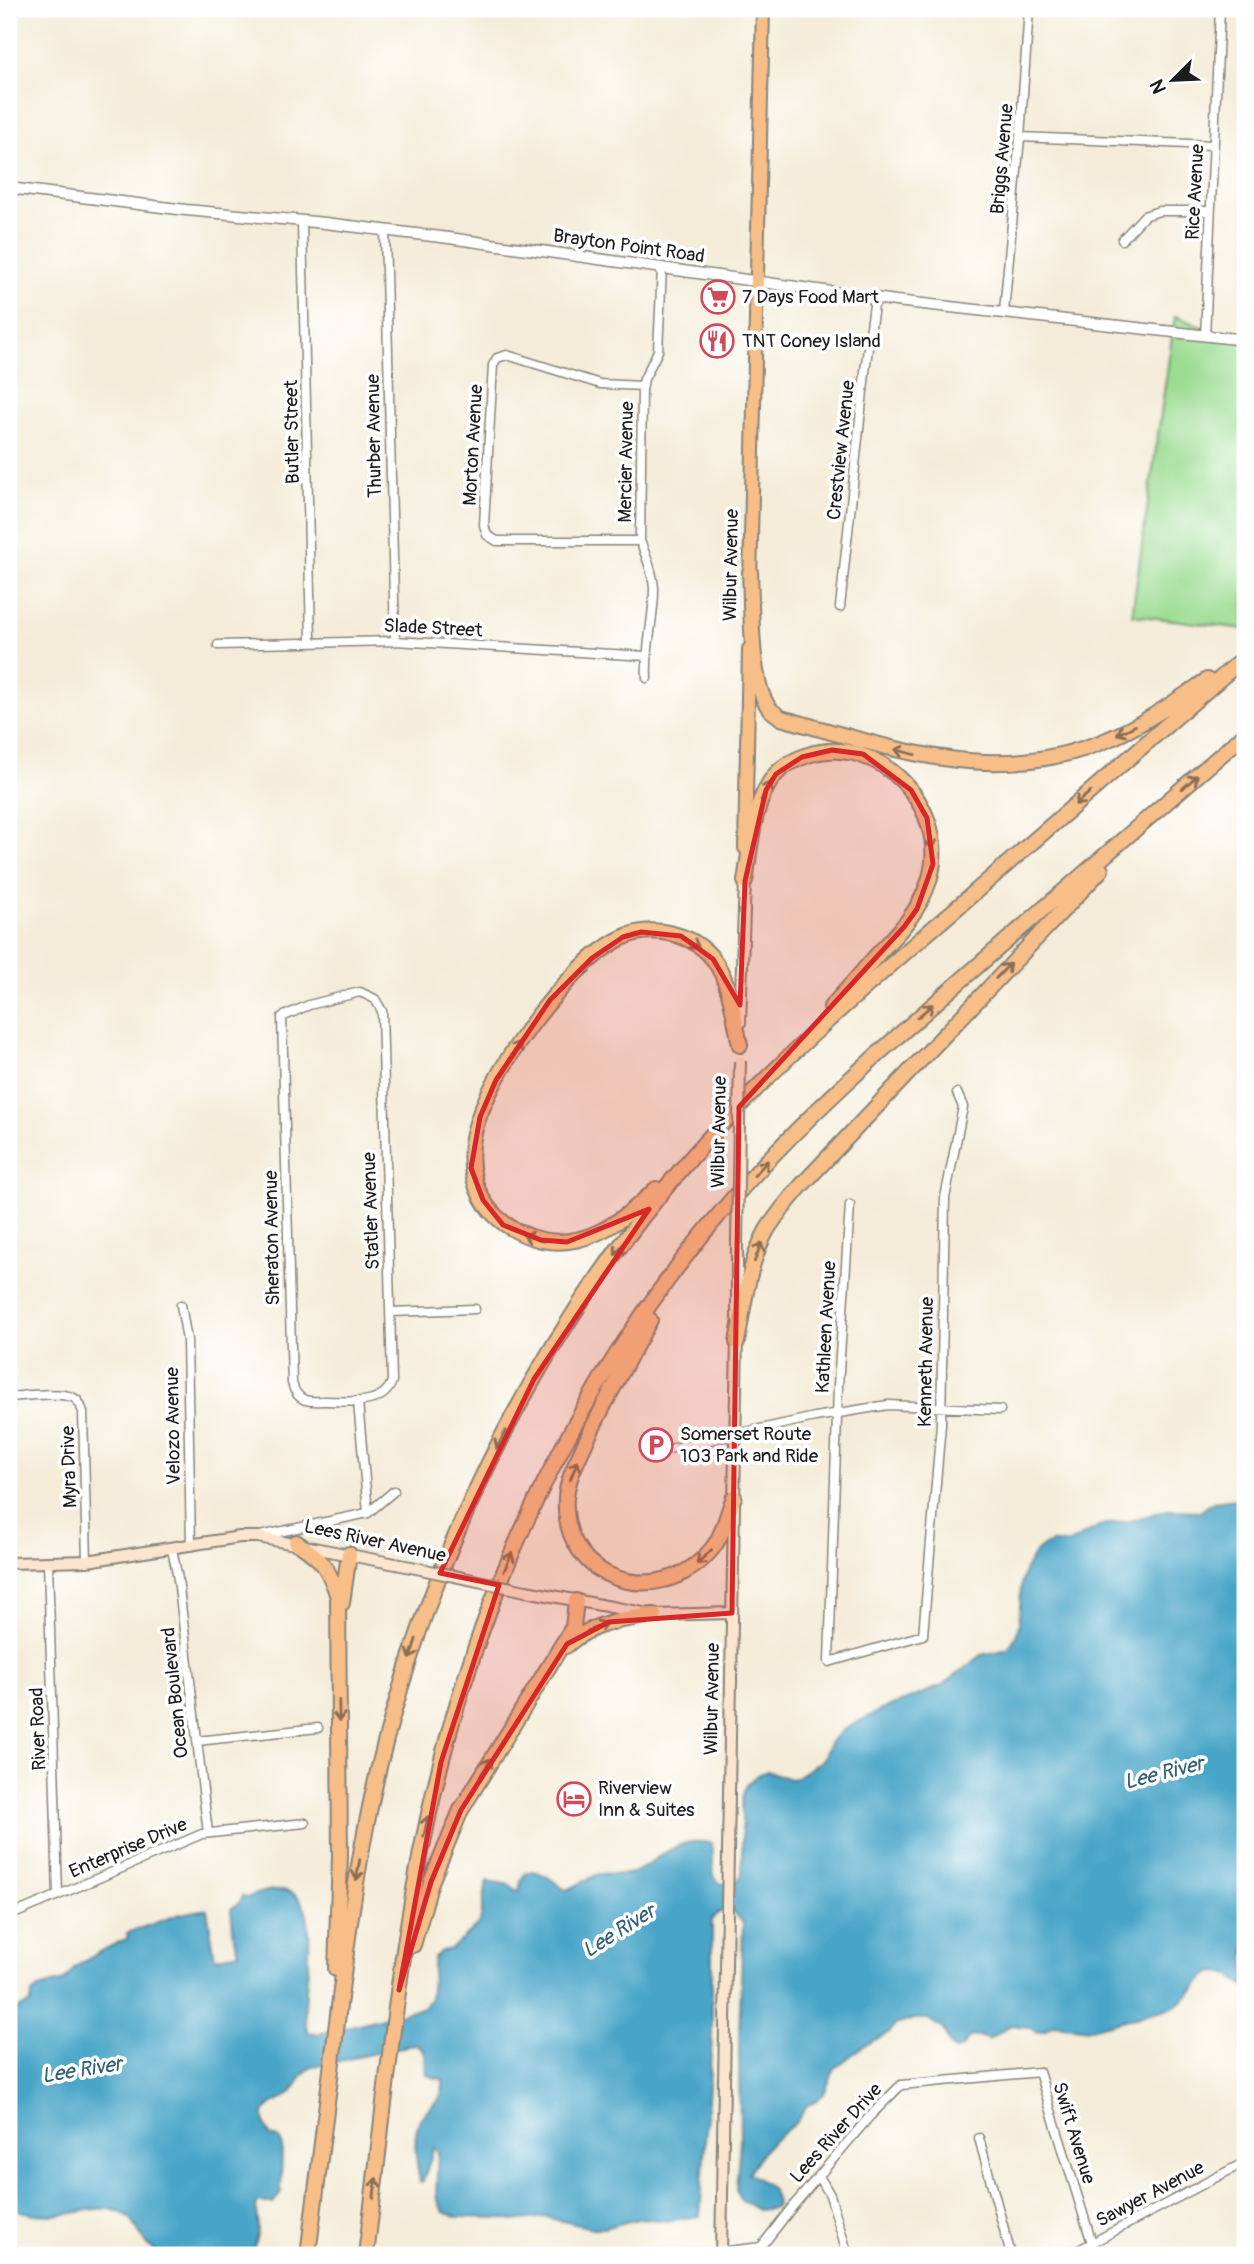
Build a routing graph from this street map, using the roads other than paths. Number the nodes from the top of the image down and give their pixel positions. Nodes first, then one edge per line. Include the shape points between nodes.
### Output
1 (764, 9) edge
2 (1029, 9) edge
3 (1220, 9) edge
4 (1020, 137) junction
5 (1213, 145) junction
6 (9, 188) edge
7 (1210, 211) junction
8 (302, 221) junction
9 (385, 230) junction
10 (1122, 240) dead end
11 (662, 268) junction
12 (757, 280) junction
13 (876, 298) junction
14 (1004, 312) junction
15 (1205, 336) junction
16 (1245, 340) edge
17 (643, 386) junction
18 (640, 541) junction
19 (750, 572) junction
20 (841, 607) dead end
21 (312, 641) junction
22 (395, 641) junction
23 (218, 645) dead end
24 (1245, 655) edge
25 (646, 656) junction
26 (647, 678) dead end
27 (1245, 734) edge
28 (1166, 802) junction
29 (745, 881) junction
30 (282, 1017) joint
31 (740, 1045) junction
32 (780, 1065) junction
33 (957, 1093) dead end
34 (710, 1137) junction
35 (850, 1205) dead end
36 (685, 1258) junction
37 (181, 1305) dead end
38 (475, 1309) dead end
39 (390, 1312) junction
40 (737, 1342) junction
41 (9, 1397) edge
42 (358, 1402) junction
43 (942, 1406) junction
44 (1000, 1410) dead end
45 (838, 1413) junction
46 (735, 1434) junction
47 (669, 1449) dead end
48 (394, 1491) dead end
49 (734, 1497) junction
50 (368, 1513) junction
51 (258, 1537) junction
52 (296, 1542) junction
53 (191, 1546) junction
54 (172, 1549) junction
55 (348, 1554) junction
56 (87, 1561) junction
57 (9, 1563) edge
58 (48, 1563) junction
59 (576, 1601) junction
60 (732, 1613) junction
61 (654, 1615) junction
62 (338, 1642) junction
63 (830, 1662) joint
64 (551, 1663) junction
65 (318, 1728) dead end
66 (197, 1741) junction
67 (306, 1823) dead end
68 (208, 1833) junction
69 (58, 1895) junction
70 (9, 1916) edge
71 (399, 1990) junction
72 (338, 2017) junction
73 (1039, 2072) joint
74 (979, 2138) dead end
75 (1245, 2162) edge
76 (819, 2176) junction
77 (1092, 2243) junction
78 (763, 2251) edge
79 (721, 2254) edge
80 (308, 2255) edge
81 (366, 2255) edge
82 (848, 2255) edge
83 (1011, 2255) edge
84 (1069, 2255) edge

1 - 12 main road, Wilbur Avenue
2 - 4 street, Briggs Avenue
3 - 5 street, Rice Avenue
4 - 5 street
4 - 14 street, Briggs Avenue
5 - 7 street, Rice Avenue
6 - 8 street, Brayton Point Road
7 - 10 street via 1159,211 1144,216
7 - 15 street, Rice Avenue
8 - 9 street, Brayton Point Road
8 - 21 street, Butler Street
9 - 11 street, Brayton Point Road
9 - 22 street, Thurber Avenue
11 - 12 street, Brayton Point Road
11 - 17 street, Mercier Avenue via 658,351
12 - 13 street, Brayton Point Road
12 - 19 main road, Wilbur Avenue
13 - 14 street, Brayton Point Road
13 - 20 street, Crestview Avenue
14 - 15 street, Brayton Point Road
15 - 16 street, Brayton Point Road
17 - 18 street, Mercier Avenue
17 - 18 street, Morton Avenue via 600,384 507,355 497,358 484,525 487,535 497,541
18 - 25 street, Mercier Avenue via 654,590
24 -> 19 highway via 1129,730 1084,749 995,764 918,755 781,719 769,708 755,667
19 - 29 main road, Wilbur Avenue
21 - 22 street, Slade Street
21 - 23 street, Slade Street
22 - 25 street, Slade Street
24 -> 32 highway
25 - 26 street, Mercier Avenue
28 -> 27 highway
36 -> 28 highway via 749,1181 833,1094
40 -> 28 highway via 760,1247 788,1201
29 - 31 main road, Wilbur Avenue
29 -> 32 highway via 766,790 788,764 818,752 847,750 888,768 911,790 927,818 933,864 917,909
30 - 39 street, Statler Avenue via 360,992 375,999 382,1011
30 - 42 street, Sheraton Avenue via 292,1383 303,1400
34 -> 31 highway via 626,1216 593,1236 567,1242 541,1240 503,1225 483,1200 471,1168 473,1135 480,1117 496,1080 529,1028 592,958 624,937 667,933 705,950 728,989
31 - 40 main road, Wilbur Avenue, bridge
32 - 34 highway
33 - 43 street, Kenneth Avenue via 963,1107 945,1198
34 -> 72 highway via 639,1223 569,1323 512,1418 459,1528 415,1643 383,1749 356,1880
35 - 45 street, Kathleen Avenue
49 -> 36 highway via 713,1549 692,1569 667,1580 635,1583 603,1573 580,1551 568,1526 566,1494 573,1472
71 -> 36 highway via 419,1858 441,1762 495,1593 576,1424
37 - 53 street, Velozo Avenue via 187,1340
38 - 39 street
39 - 42 street, Statler Avenue via 390,1387 377,1397
40 - 46 main road, Wilbur Avenue
41 - 56 street, Myra Drive via 64,1395 80,1403
42 - 50 street
43 - 44 street
43 - 45 street via 888,1405
43 - 63 street, Kenneth Avenue via 923,1634
45 - 46 street
45 - 63 street, Kathleen Avenue
46 - 47 street
46 - 49 main road, Wilbur Avenue
48 - 50 street
49 - 60 main road, Wilbur Avenue
50 - 51 street
51 - 52 main road, Lees River Avenue
51 - 53 main road, Lees River Avenue
52 - 55 main road, Lees River Avenue
52 - 62 highway via 319,1557 329,1572 338,1597
53 - 54 main road, Lees River Avenue
54 - 56 main road, Lees River Avenue
54 - 66 street, Ocean Boulevard
55 - 59 main road, Lees River Avenue, bridge
55 - 62 highway
56 - 58 main road, Lees River Avenue
57 - 58 main road, Lees River Avenue
58 - 69 street, River Road
59 - 61 main road, Lees River Avenue
59 - 64 highway via 572,1627
60 - 61 main road, Lees River Avenue
60 - 79 main road, Wilbur Avenue
64 -> 61 highway via 567,1644 588,1630
62 -> 72 highway
71 -> 64 highway via 431,1882 461,1810
65 - 66 street
66 - 68 street, Ocean Boulevard
67 - 68 street, Enterprise Drive
68 - 69 street, Enterprise Drive
69 - 70 street, Enterprise Drive
81 -> 71 highway
72 - 80 highway
73 - 76 street, Lees River Drive via 901,2085
73 - 77 street, Swift Avenue
74 - 83 street
75 - 77 street, Sawyer Avenue
76 - 78 street, Lees River Drive
76 - 82 street via 830,2194
77 - 84 street, Sawyer Avenue
78 - 79 street, Lees River Drive

